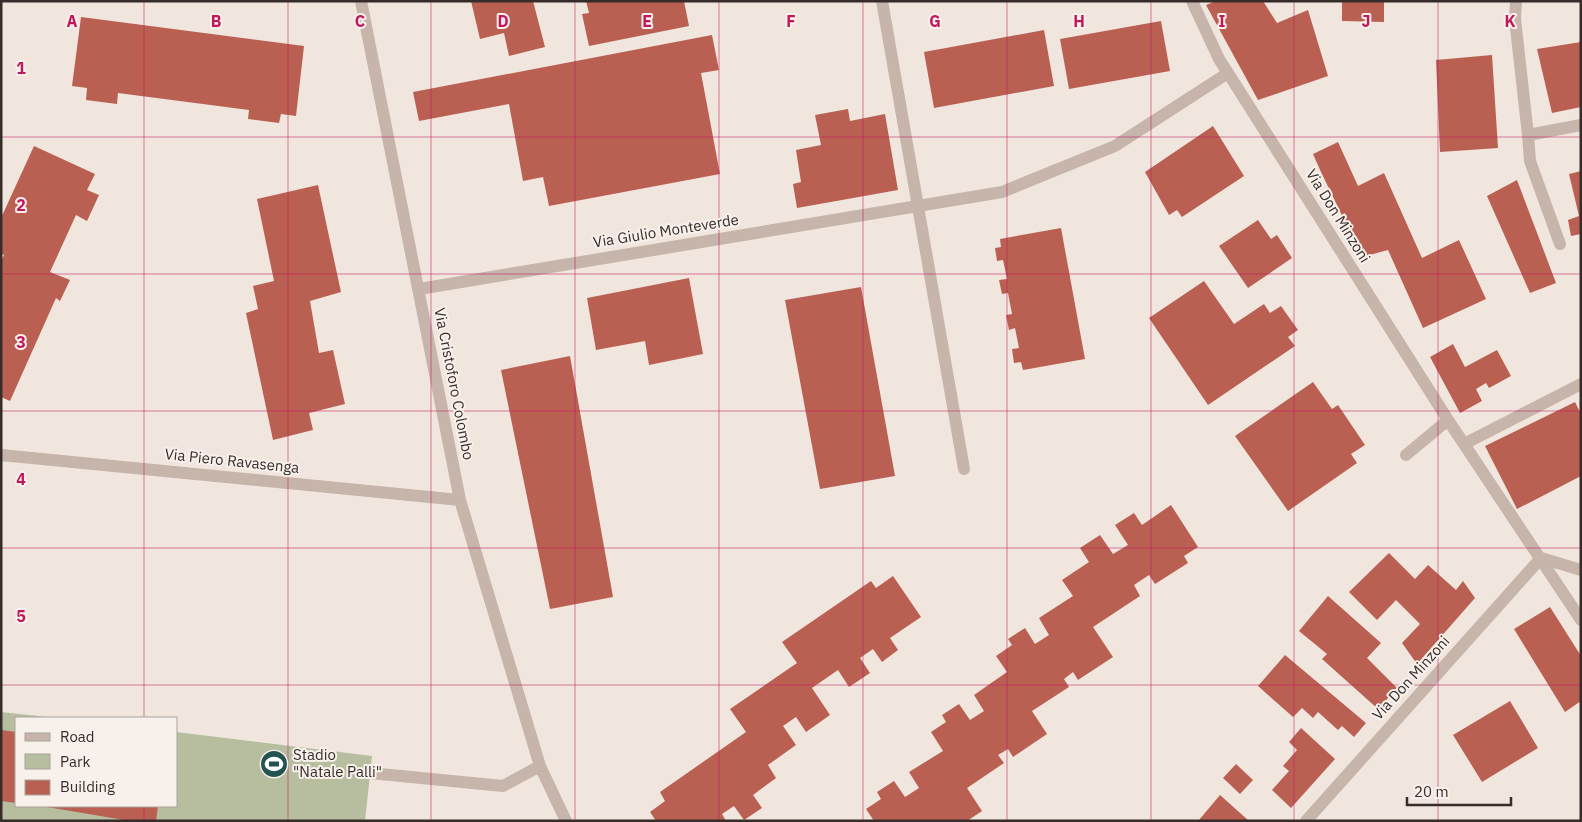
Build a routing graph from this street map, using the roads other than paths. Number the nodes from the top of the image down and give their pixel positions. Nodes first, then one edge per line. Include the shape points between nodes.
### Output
1 (361, 1) edge
2 (882, 1) edge
3 (1192, 1) edge
4 (1516, 1) edge
5 (1228, 73) junction
6 (1581, 125) edge
7 (1528, 135) junction
8 (917, 206) junction
9 (1560, 244) dead end
10 (419, 289) junction
11 (1581, 384) edge
12 (1448, 420) junction
13 (1464, 444) junction
14 (1, 455) edge
15 (1406, 455) dead end
16 (964, 469) dead end
17 (460, 500) junction
18 (1541, 558) junction
19 (1581, 570) edge
20 (1581, 620) edge
21 (540, 766) junction
22 (370, 773) dead end
23 (566, 821) edge
24 (1306, 821) edge

1 - 10 street, Via Cristoforo Colombo
2 - 8 street
3 - 5 street, Via Don Minzoni
4 - 7 street via 1515,18
5 - 8 street, Via Giulio Monteverde via 1115,146 1002,192
5 - 12 street, Via Don Minzoni
6 - 7 street
7 - 9 street via 1530,161
8 - 10 street, Via Giulio Monteverde
8 - 16 street
10 - 17 street, Via Cristoforo Colombo
11 - 13 street
12 - 13 street, Via Don Minzoni
12 - 15 street
13 - 18 street, Via Don Minzoni
14 - 17 street, Via Piero Ravasenga
17 - 21 street, Via Cristoforo Colombo
18 - 19 street
18 - 20 street, Via Don Minzoni
18 - 24 street, Via Don Minzoni
21 - 22 street via 503,786
21 - 23 street

